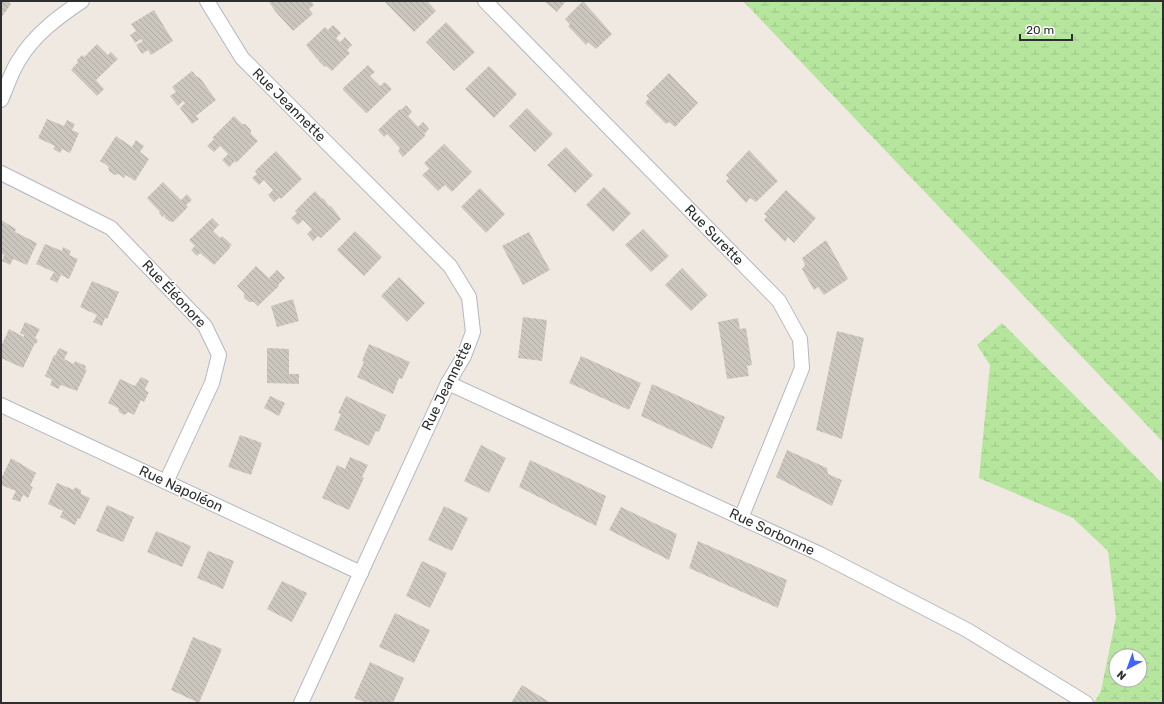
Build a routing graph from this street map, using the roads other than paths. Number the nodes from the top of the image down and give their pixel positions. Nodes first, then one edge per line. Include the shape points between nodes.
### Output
1 (82, 1) edge
2 (207, 1) edge
3 (485, 1) edge
4 (1, 100) edge
5 (1, 173) edge
6 (448, 383) junction
7 (1, 405) edge
8 (166, 482) junction
9 (741, 518) junction
10 (361, 573) junction
11 (301, 703) edge
12 (1086, 703) edge

1 - 4 street via 41,33 19,60
2 - 6 street, Rue Jeannette via 242,58 450,266 469,297 473,332 464,356
3 - 9 street, Rue Surette via 779,301 800,339 802,368
5 - 8 street, Rue Éléonore via 111,228 205,326 219,355 212,383
6 - 9 street, Rue Sorbonne
6 - 10 street, Rue Jeannette
7 - 8 street, Rue Napoléon
8 - 10 street, Rue Napoléon
9 - 12 street, Rue Sorbonne via 820,554 967,630
10 - 11 street, Rue Jeannette

